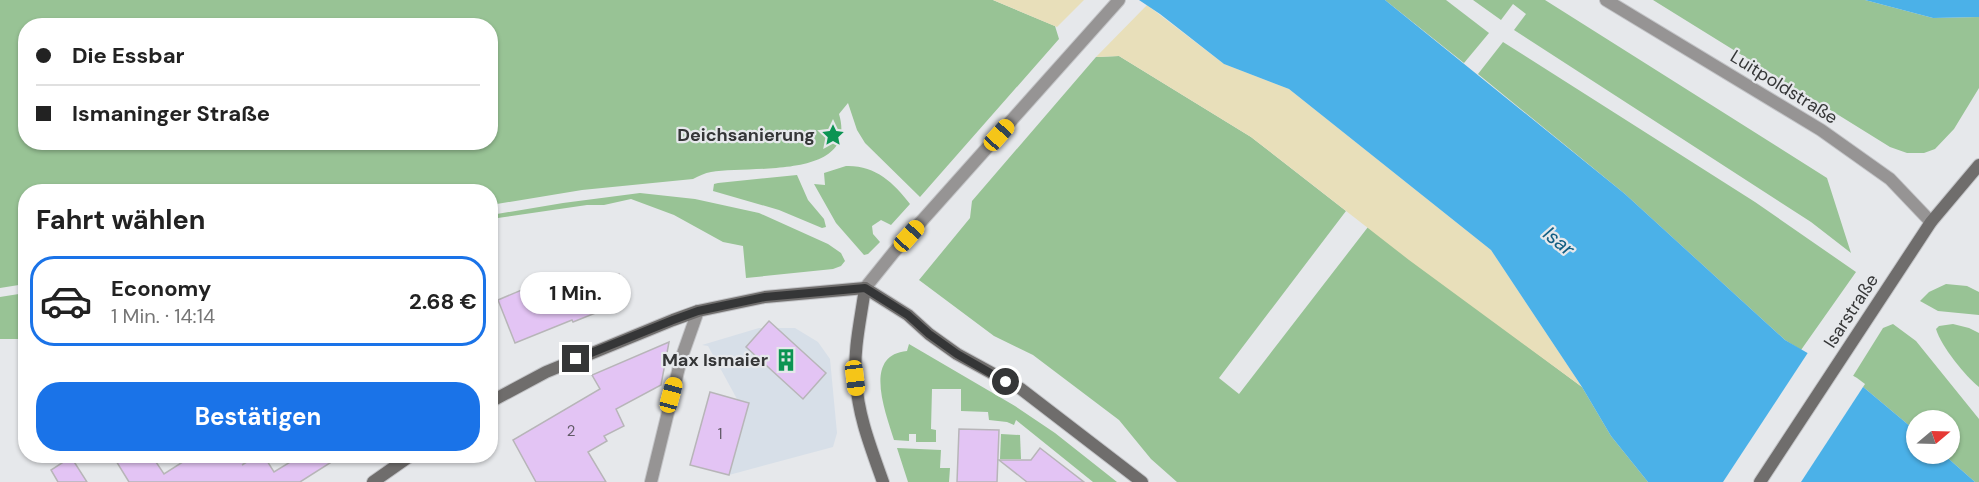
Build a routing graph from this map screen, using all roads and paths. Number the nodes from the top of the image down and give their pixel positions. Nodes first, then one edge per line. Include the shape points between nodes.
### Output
1 (1119, 0) edge
2 (1606, 0) edge
3 (1979, 165) edge
4 (1931, 222) junction
5 (865, 288) junction
6 (698, 311) junction
7 (498, 398) edge
8 (401, 463) edge
9 (373, 482) edge
10 (651, 482) edge
11 (883, 482) edge
12 (1142, 482) edge
13 (1760, 482) edge

1 - 5 street
2 - 4 street, Luitpoldstraße via 1821,130 1890,179
3 - 4 street, Isarstraße
4 - 13 street, Isarstraße
5 - 6 street via 765,297
5 - 11 street via 855,378 864,431
5 - 12 street via 908,315 957,354 1021,389
6 - 7 street via 546,372
6 - 10 street via 678,368
8 - 9 street

